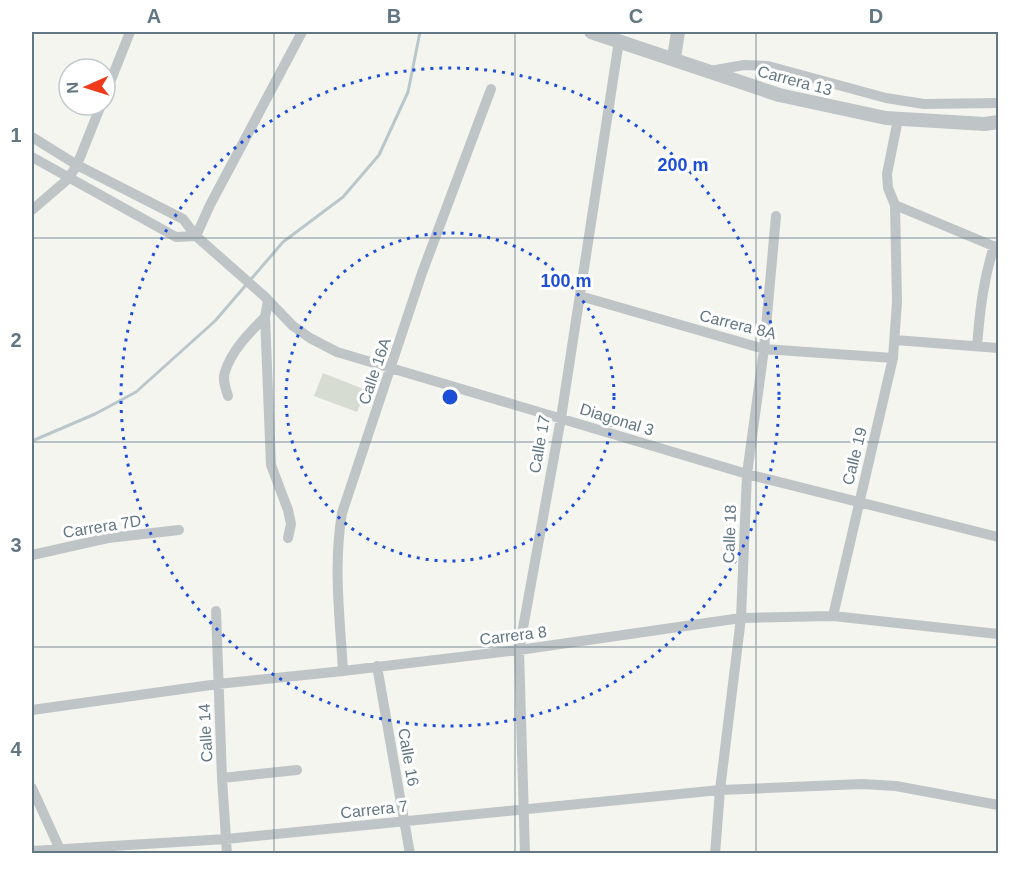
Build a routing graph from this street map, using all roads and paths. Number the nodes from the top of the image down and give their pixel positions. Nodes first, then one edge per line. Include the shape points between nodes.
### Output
1 (130, 32) edge
2 (302, 32) edge
3 (591, 32) edge
4 (678, 32) edge
5 (620, 41) junction
6 (674, 58) junction
7 (117, 65) edge
8 (710, 71) junction
9 (491, 89) dead end
10 (999, 103) edge
11 (96, 117) edge
12 (898, 119) junction
13 (999, 122) edge
14 (32, 137) edge
15 (32, 157) edge
16 (77, 165) junction
17 (68, 179) junction
18 (895, 205) junction
19 (32, 210) edge
20 (776, 216) dead end
21 (196, 236) junction
22 (996, 247) edge
23 (580, 296) junction
24 (266, 298) junction
25 (265, 317) junction
26 (895, 340) junction
27 (977, 346) junction
28 (999, 348) edge
29 (764, 349) junction
30 (893, 358) junction
31 (391, 369) junction
32 (228, 396) dead end
33 (561, 418) junction
34 (747, 474) junction
35 (859, 501) junction
36 (179, 530) dead end
37 (999, 537) edge
38 (288, 538) dead end
39 (32, 555) edge
40 (216, 611) dead end
41 (833, 616) junction
42 (741, 618) junction
43 (999, 634) edge
44 (519, 650) junction
45 (377, 666) junction
46 (343, 671) junction
47 (218, 684) junction
48 (32, 710) edge
49 (297, 770) dead end
50 (222, 778) junction
51 (32, 788) edge
52 (720, 790) junction
53 (999, 805) edge
54 (523, 808) junction
55 (405, 821) junction
56 (226, 839) junction
57 (32, 851) edge
58 (62, 852) edge
59 (227, 854) edge
60 (410, 854) edge
61 (525, 854) edge
62 (715, 854) edge

1 - 7 street
2 - 21 street
3 - 5 street, Carrera 13
4 - 6 street
5 - 6 street, Carrera 13
5 - 23 street, Calle 17
6 - 8 street, Carrera 13
8 - 10 street via 744,65 768,66 886,98 924,104
8 - 12 street, Carrera 13 via 779,95
9 - 31 street, Calle 16A via 422,273
11 - 16 street
12 - 13 street, Carrera 13
12 - 18 street, Calle 19 via 887,174
14 - 16 street, Diagonal 3
15 - 17 street
16 - 17 street
16 - 21 street, Diagonal 3 via 183,219
17 - 19 street
17 - 21 street via 176,237
18 - 22 street
18 - 26 street, Calle 19
20 - 29 street, Calle 18
21 - 24 street, Diagonal 3
22 - 27 street via 985,275
23 - 29 street, Carrera 8A
23 - 33 street, Calle 17
24 - 25 street
24 - 31 street, Diagonal 3 via 310,338 337,352
25 - 32 street via 249,333 224,373
25 - 38 street via 271,465 288,510
26 - 27 street
26 - 30 street, Calle 19
27 - 28 street
29 - 30 street, Carrera 8A
29 - 34 street, Calle 18
30 - 35 street, Calle 19
31 - 33 street, Diagonal 3
31 - 46 street, Calle 16A via 342,513 337,574
33 - 34 street, Diagonal 3
33 - 44 street, Calle 17
34 - 35 street, Diagonal 3
34 - 42 street, Calle 18
35 - 37 street, Diagonal 3
35 - 41 street, Calle 19
36 - 39 street, Carrera 7D via 108,538
40 - 47 street, Calle 14
41 - 42 street, Carrera 8
41 - 43 street, Carrera 8
42 - 44 street, Carrera 8
42 - 52 street, Calle 18
44 - 45 street, Carrera 8
44 - 54 street, Calle 17
45 - 46 street, Carrera 8
45 - 55 street, Calle 16
46 - 47 street, Carrera 8
47 - 48 street, Carrera 8
47 - 50 street, Calle 14
49 - 50 street
50 - 56 street, Calle 14
51 - 58 street
52 - 53 street, Carrera 7 via 862,784 896,786
52 - 54 street, Carrera 7
52 - 62 street, Calle 18
54 - 55 street, Carrera 7
54 - 61 street, Calle 17
55 - 56 street, Carrera 7
55 - 60 street, Calle 16
56 - 58 street, Carrera 7
56 - 59 street, Calle 14
57 - 58 street, Carrera 7

